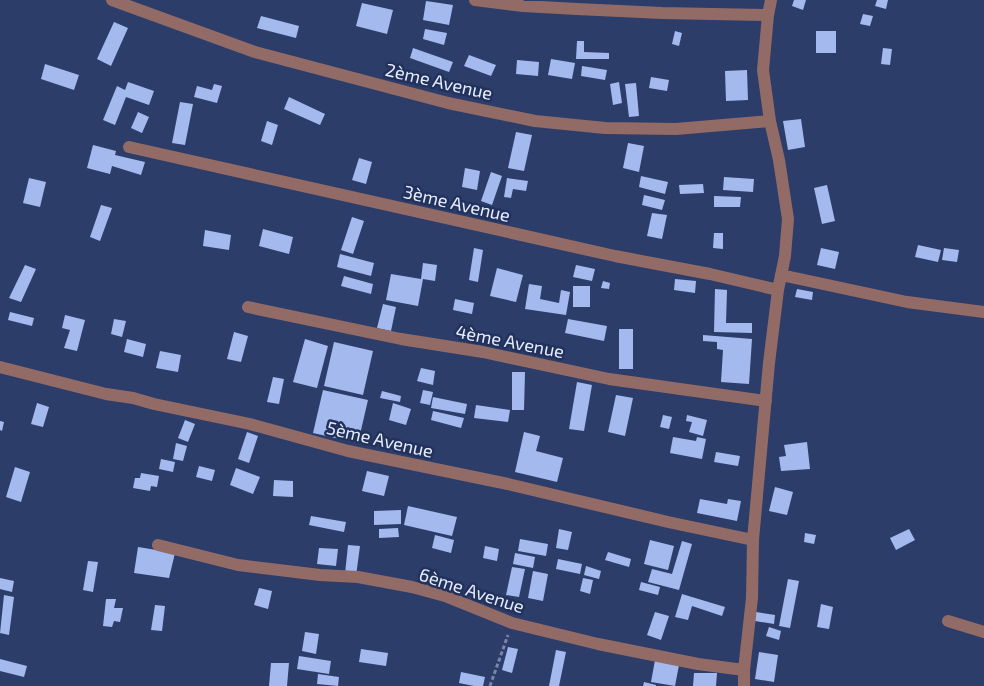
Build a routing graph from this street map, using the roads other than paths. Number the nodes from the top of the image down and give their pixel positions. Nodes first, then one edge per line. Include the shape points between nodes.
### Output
1 (112, 0) edge
2 (475, 0) edge
3 (771, 0) edge
4 (768, 15) junction
5 (770, 121) junction
6 (129, 147) dead end
7 (781, 275) junction
8 (778, 290) junction
9 (248, 307) dead end
10 (984, 312) edge
11 (0, 367) edge
12 (766, 401) junction
13 (753, 540) junction
14 (158, 545) dead end
15 (948, 621) dead end
16 (984, 632) edge
17 (744, 670) junction
18 (744, 686) edge

1 - 5 street, 2ème Avenue via 255,52 448,103 536,120 605,128 676,129
2 - 4 street via 576,9
3 - 4 street
4 - 5 street via 763,70
5 - 7 street via 788,219
6 - 8 street, 3ème Avenue
7 - 8 street
7 - 10 street via 906,302
8 - 12 street
9 - 12 street, 4ème Avenue via 609,379
11 - 13 street, 5ème Avenue via 106,394 250,424 348,451
12 - 13 street
13 - 17 street via 752,598
14 - 17 street, 6ème Avenue via 238,564 358,577 412,587 512,622 598,644
15 - 16 street
17 - 18 street

